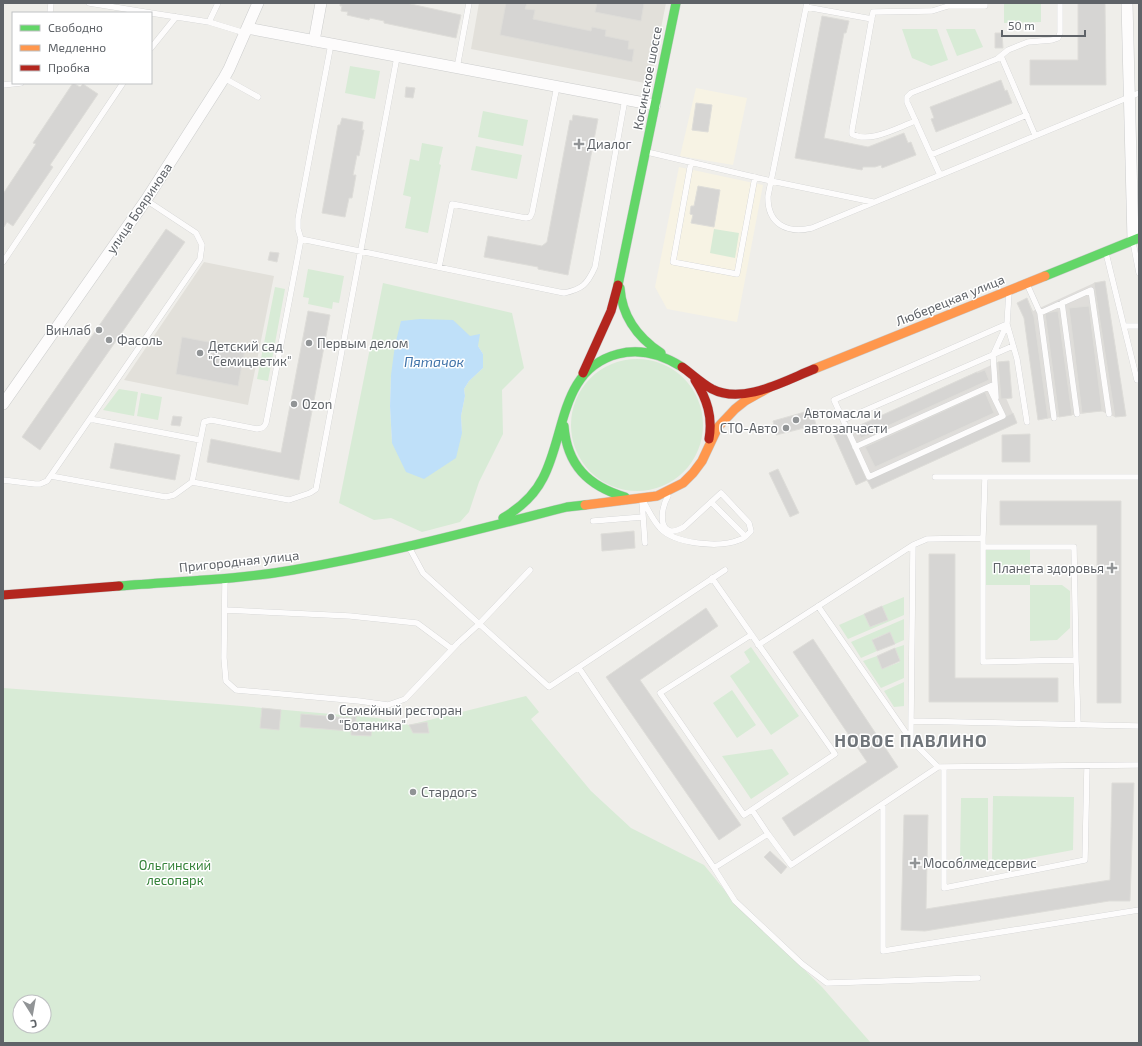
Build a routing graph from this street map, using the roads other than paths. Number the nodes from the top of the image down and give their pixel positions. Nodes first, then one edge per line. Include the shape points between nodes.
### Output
1 (89, 3) edge
2 (218, 3) edge
3 (258, 3) edge
4 (321, 3) edge
5 (469, 3) edge
6 (676, 3) edge
7 (985, 3) edge
8 (1060, 3) edge
9 (1128, 3) edge
10 (807, 5) edge
11 (145, 12) edge
12 (152, 13) edge
13 (176, 17) junction
14 (872, 19) junction
15 (209, 22) junction
16 (246, 31) junction
17 (314, 41) junction
18 (331, 44) junction
19 (152, 46) edge
20 (397, 56) junction
21 (1001, 56) junction
22 (457, 68) junction
23 (224, 78) junction
24 (122, 84) edge
25 (557, 86) junction
26 (1134, 95) edge
27 (258, 97) dead end
28 (625, 99) junction
29 (655, 105) junction
30 (1027, 116) junction
31 (916, 121) junction
32 (1035, 135) junction
33 (646, 152) junction
34 (931, 155) junction
35 (691, 162) junction
36 (940, 175) junction
37 (755, 177) junction
38 (771, 181) junction
39 (146, 200) junction
40 (873, 202) junction
41 (301, 239) junction
42 (1136, 239) edge
43 (360, 251) junction
44 (1106, 251) junction
45 (3, 262) edge
46 (440, 267) junction
47 (1139, 273) edge
48 (621, 276) junction
49 (1027, 283) junction
50 (1009, 290) junction
51 (1062, 303) junction
52 (1040, 313) junction
53 (1007, 324) junction
54 (1124, 326) junction
55 (1139, 326) edge
56 (1013, 346) junction
57 (993, 355) junction
58 (673, 360) junction
59 (685, 369) junction
60 (581, 376) junction
61 (1139, 380) edge
62 (992, 385) junction
63 (770, 387) junction
64 (3, 404) edge
65 (1077, 414) dead end
66 (1109, 414) dead end
67 (564, 416) junction
68 (1054, 418) dead end
69 (90, 419) junction
70 (843, 420) junction
71 (1026, 422) dead end
72 (200, 440) junction
73 (855, 447) junction
74 (707, 448) junction
75 (51, 476) junction
76 (935, 477) dead end
77 (985, 477) junction
78 (1139, 477) edge
79 (3, 480) edge
80 (192, 482) junction
81 (671, 490) junction
82 (642, 498) junction
83 (711, 502) junction
84 (643, 517) junction
85 (593, 521) dead end
86 (474, 530) junction
87 (745, 536) junction
88 (983, 538) junction
89 (645, 543) dead end
90 (913, 545) junction
91 (409, 547) junction
92 (983, 547) junction
93 (530, 570) dead end
94 (725, 570) dead end
95 (225, 576) junction
96 (712, 578) junction
97 (3, 595) edge
98 (818, 606) junction
99 (225, 610) junction
100 (479, 624) junction
101 (751, 635) junction
102 (758, 645) junction
103 (452, 649) junction
104 (1076, 660) junction
105 (579, 668) junction
106 (911, 721) junction
107 (1078, 725) junction
108 (1139, 726) edge
109 (911, 740) junction
110 (1139, 765) edge
111 (1087, 766) junction
112 (941, 767) junction
113 (883, 804) junction
114 (752, 810) junction
115 (768, 834) junction
116 (714, 868) junction
117 (1139, 910) edge
118 (978, 978) dead end

1 - 11 lane
2 - 15 lane
3 - 16 street, улица Бояринова
4 - 17 street
5 - 22 lane
6 - 29 main road, Косинское шоссе
7 - 14 lane via 985,6 948,6 932,11 873,12
8 - 21 lane via 1058,38 1028,42 1008,50
9 - 26 street
10 - 14 lane
10 - 38 lane
12 - 13 lane
13 - 15 lane
13 - 19 lane
14 - 31 lane via 852,134 873,137
15 - 16 lane
16 - 17 street
16 - 23 street, улица Бояринова
17 - 18 street
18 - 20 street
18 - 41 lane via 298,219
20 - 22 street
20 - 43 lane
21 - 30 lane
21 - 31 lane via 907,97
22 - 25 street
23 - 27 lane
23 - 39 street, улица Бояринова
24 - 45 lane
25 - 28 street
25 - 46 lane via 530,217 452,204
26 - 32 lane
26 - 42 street
28 - 29 street
28 - 46 lane via 595,267 590,280 578,290 564,293
29 - 33 main road, Косинское шоссе
30 - 32 lane
30 - 34 lane
31 - 34 lane
32 - 36 lane
33 - 35 lane
33 - 48 main road, Косинское шоссе
34 - 36 lane
35 - 37 lane
35 - 37 lane via 672,262 737,274
36 - 40 lane
37 - 38 lane
38 - 40 lane
38 - 40 lane via 768,200 770,213 774,220 787,229 812,228
39 - 64 street, улица Бояринова
39 - 69 lane via 196,233 202,246 202,253
41 - 43 lane
41 - 72 lane via 265,426 257,429 207,420 203,424
42 - 44 main road, Люберецкая улица
42 - 47 lane
43 - 46 lane
43 - 80 lane via 316,488 310,493 289,500
44 - 49 main road, Люберецкая улица
44 - 54 lane
48 - 58 main road, Косинское шоссе via 620,299 627,318 643,340
48 - 60 main road, Косинское шоссе via 611,311
49 - 50 main road, Люберецкая улица
49 - 52 lane
50 - 53 lane
50 - 63 main road, Люберецкая улица
51 - 52 lane
51 - 65 lane
51 - 66 lane via 1091,290
52 - 68 lane
53 - 56 lane
53 - 57 lane
53 - 70 lane via 834,400
54 - 55 lane
54 - 61 lane
56 - 57 lane
56 - 71 lane
57 - 62 lane
57 - 70 lane
58 - 59 main road
58 - 60 main road via 660,355 632,351 603,359
59 - 63 main road via 708,387 726,393 748,393
59 - 74 main road via 695,379 708,405 711,420
60 - 67 main road via 572,389
62 - 73 lane
62 - 73 lane via 1003,416 869,477
63 - 74 main road via 745,400 735,409 718,427
67 - 82 main road via 566,445 571,459 589,481 615,495
67 - 86 main road via 548,469 539,487 516,511
69 - 72 lane
69 - 75 lane
70 - 73 lane
72 - 80 lane
74 - 81 main road via 693,473
75 - 79 lane via 48,481 40,484
75 - 80 lane via 166,497 174,495
76 - 77 lane
77 - 78 lane
77 - 88 lane
81 - 82 main road via 657,496
81 - 83 lane via 663,507 662,519 666,528 671,530 684,527
82 - 84 lane
82 - 86 main road via 567,507
82 - 87 lane via 660,528 684,541 725,543 741,540
83 - 87 lane
83 - 87 lane via 721,492 749,523 751,530
84 - 85 lane
84 - 89 lane
86 - 91 main road, Пригородная улица
88 - 90 lane via 927,539
88 - 92 lane
90 - 98 lane
90 - 106 lane
91 - 95 main road, Пригородная улица via 292,570
91 - 100 lane via 423,573
92 - 104 lane via 1074,547
92 - 104 lane via 983,662
93 - 100 lane
94 - 96 lane
95 - 97 main road, Пригородная улица
95 - 99 lane
96 - 101 lane
96 - 105 lane
98 - 102 lane
98 - 109 lane
99 - 103 lane via 417,622
99 - 103 lane via 226,682 236,690 388,705 405,700
100 - 103 lane
100 - 105 lane via 549,687
101 - 102 lane
101 - 114 lane via 660,693 744,815
102 - 114 lane via 835,754
104 - 107 lane
105 - 116 lane
106 - 107 lane
106 - 109 lane
107 - 108 lane
109 - 112 lane
110 - 111 lane
111 - 112 lane
111 - 112 lane via 1085,860 944,888
112 - 113 lane
113 - 115 lane via 791,865
113 - 117 lane via 883,951
114 - 115 lane
115 - 116 lane
116 - 118 lane via 735,900 802,964 828,983

